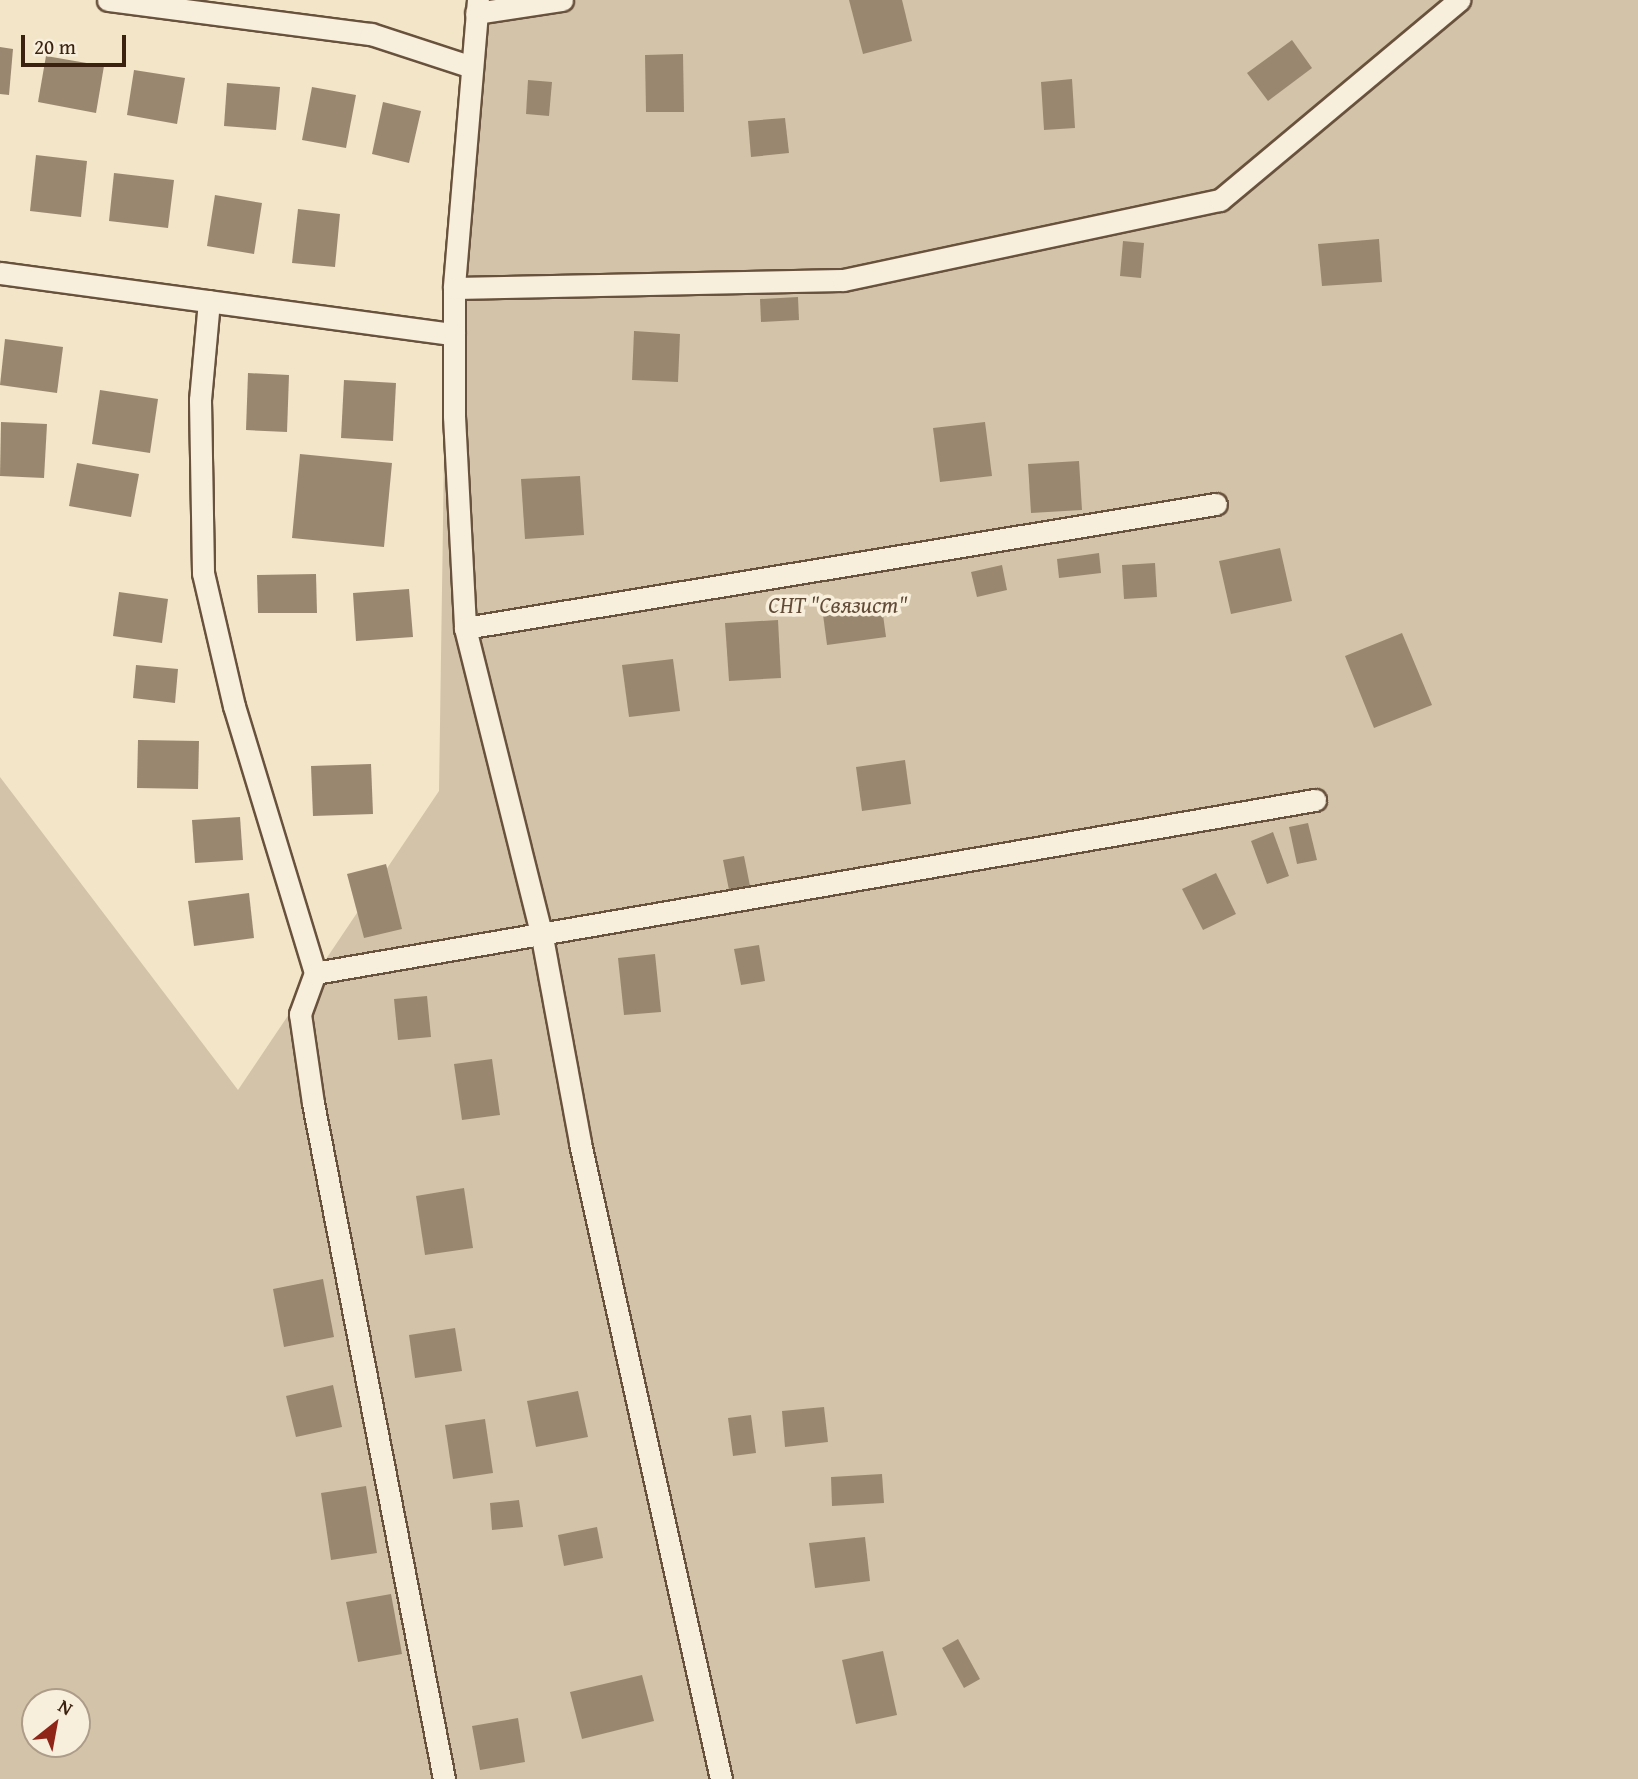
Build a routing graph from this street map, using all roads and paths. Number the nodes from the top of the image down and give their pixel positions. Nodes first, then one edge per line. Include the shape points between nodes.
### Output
1 (108, 0) edge
2 (562, 0) edge
3 (1458, 0) edge
4 (477, 7) edge
5 (472, 67) junction
6 (0, 273) edge
7 (454, 288) junction
8 (209, 301) junction
9 (454, 334) junction
10 (1216, 504) dead end
11 (465, 628) junction
12 (1315, 800) dead end
13 (542, 937) junction
14 (315, 973) junction
15 (444, 1779) edge
16 (721, 1779) edge

1 - 5 lane via 371,34
2 - 4 lane
3 - 7 lane via 1220,200 843,280
4 - 5 lane
5 - 7 lane
6 - 8 lane
7 - 9 lane
8 - 9 lane
8 - 14 lane via 200,400 203,573 234,706
9 - 11 lane
10 - 11 lane
11 - 13 lane
12 - 13 lane
13 - 14 lane
13 - 16 lane via 580,1143
14 - 15 lane via 300,1014 313,1103

